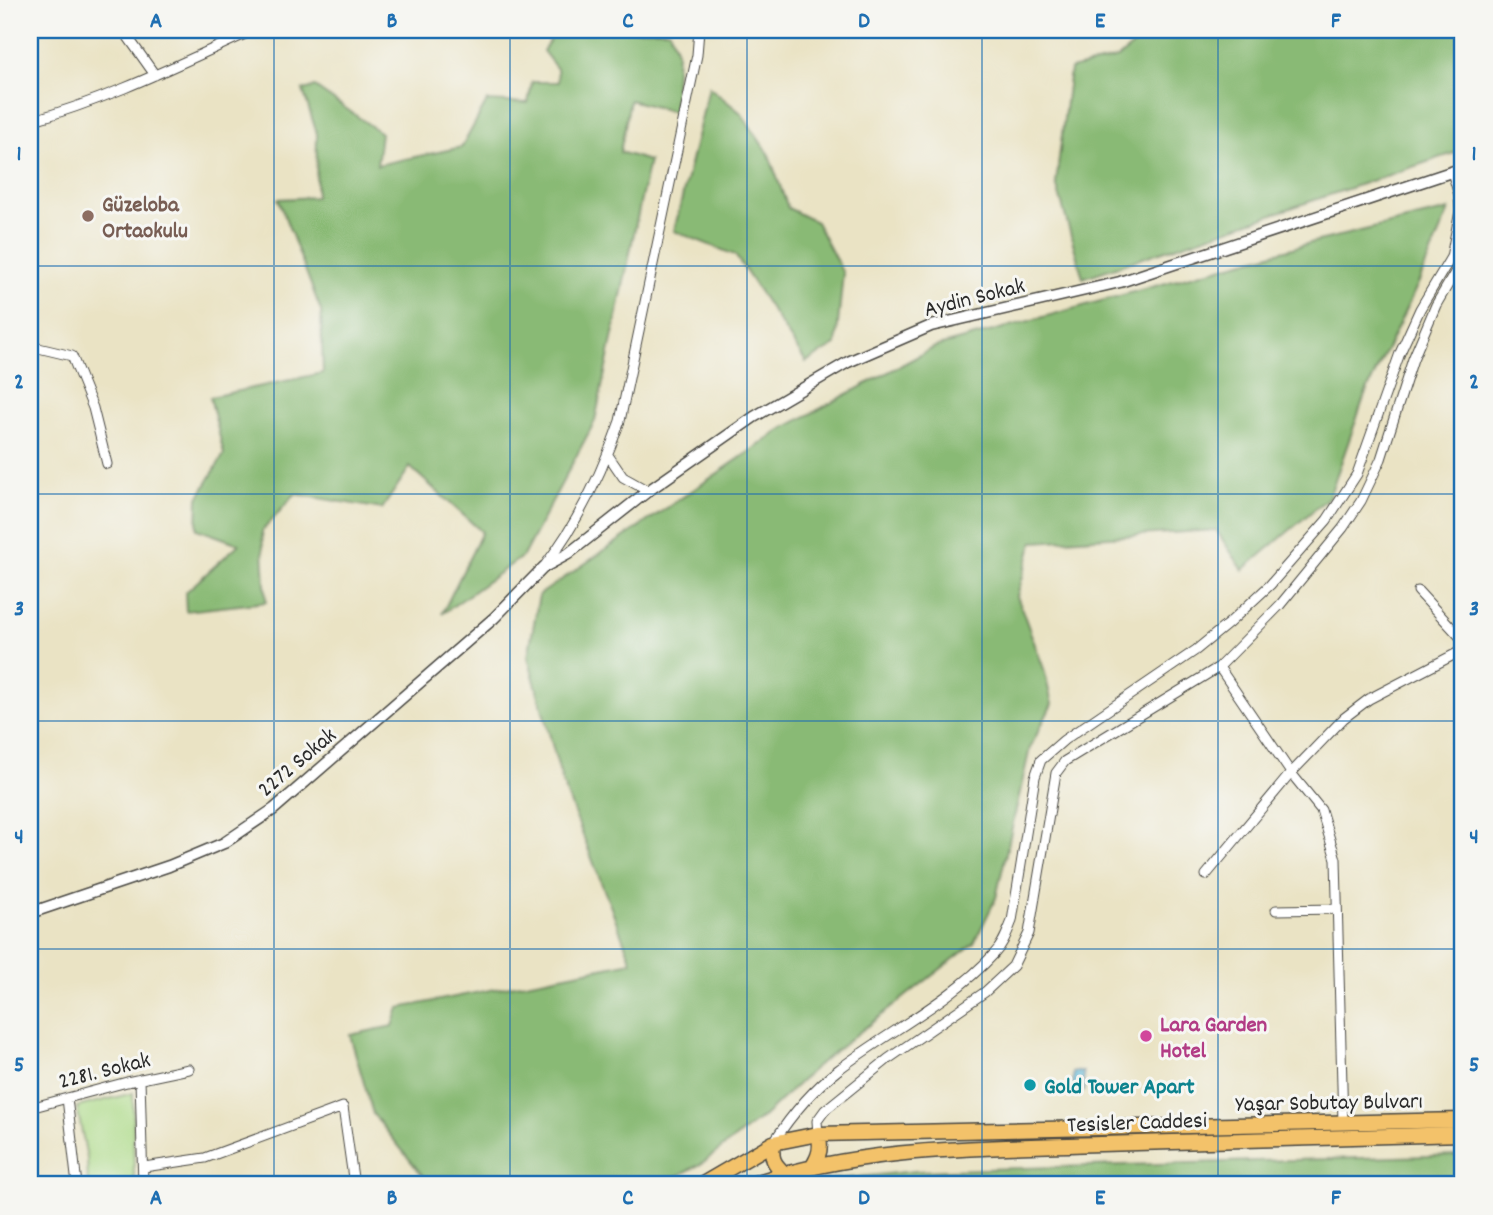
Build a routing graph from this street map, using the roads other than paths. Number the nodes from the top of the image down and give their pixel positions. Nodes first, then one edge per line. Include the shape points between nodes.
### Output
1 (122, 30) edge
2 (254, 30) edge
3 (699, 30) edge
4 (155, 75) junction
5 (30, 121) edge
6 (1458, 170) edge
7 (1451, 257) junction
8 (1463, 263) edge
9 (30, 346) edge
10 (608, 455) junction
11 (107, 464) dead end
12 (648, 491) junction
13 (544, 567) junction
14 (1418, 591) dead end
15 (1463, 640) edge
16 (1463, 650) edge
17 (1219, 667) junction
18 (1291, 774) junction
19 (1206, 875) dead end
20 (1337, 909) junction
21 (1276, 910) dead end
22 (30, 913) edge
23 (189, 1069) dead end
24 (140, 1079) junction
25 (67, 1098) junction
26 (30, 1108) edge
27 (1463, 1120) edge
28 (1343, 1123) junction
29 (818, 1134) junction
30 (1463, 1134) edge
31 (774, 1143) junction
32 (144, 1167) junction
33 (812, 1167) junction
34 (784, 1173) junction
35 (77, 1185) edge
36 (143, 1185) edge
37 (354, 1185) edge
38 (701, 1185) edge
39 (749, 1185) edge

1 - 4 street
2 - 4 street
3 - 10 street via 698,55 622,409
4 - 5 street
6 - 7 street via 1460,211
6 - 12 street, Aydin Sokak via 1121,282 931,326 836,368 754,417
7 - 8 street
7 - 31 street via 1400,353 1357,474 1327,520 1270,585 1229,623 1041,760 1012,921 999,947 962,984 836,1071
8 - 17 street via 1436,305 1381,459 1361,501 1280,605
9 - 11 street via 72,356 93,408
10 - 12 street via 623,477
10 - 13 street via 568,534
12 - 13 street, Aydin Sokak via 568,554
13 - 22 street, 2272 Sokak via 494,618 274,809 224,843
14 - 15 street
16 - 18 street via 1369,699 1344,718
17 - 18 street
17 - 29 street via 1065,761 1056,773 1029,933 1013,966 985,992 888,1059 825,1110 817,1121
18 - 19 street
18 - 20 street via 1321,810 1336,859
20 - 21 street
20 - 28 street
23 - 24 street, 2281. Sokak
24 - 25 street, 2281. Sokak
24 - 32 street
25 - 26 street, 2281. Sokak
25 - 35 street
27 - 28 main road, Yaşar Sobutay Bulvarı
28 - 29 main road, Yaşar Sobutay Bulvarı
29 - 31 main road, Yaşar Sobutay Bulvarı
29 - 33 main road via 820,1149
30 - 33 main road, Tesisler Caddesi via 939,1149
31 - 34 main road via 771,1154
31 - 38 main road, Yaşar Sobutay Bulvarı
32 - 36 street
32 - 37 street via 205,1158 343,1107
33 - 34 main road, Tesisler Caddesi
34 - 39 main road, Tesisler Caddesi

